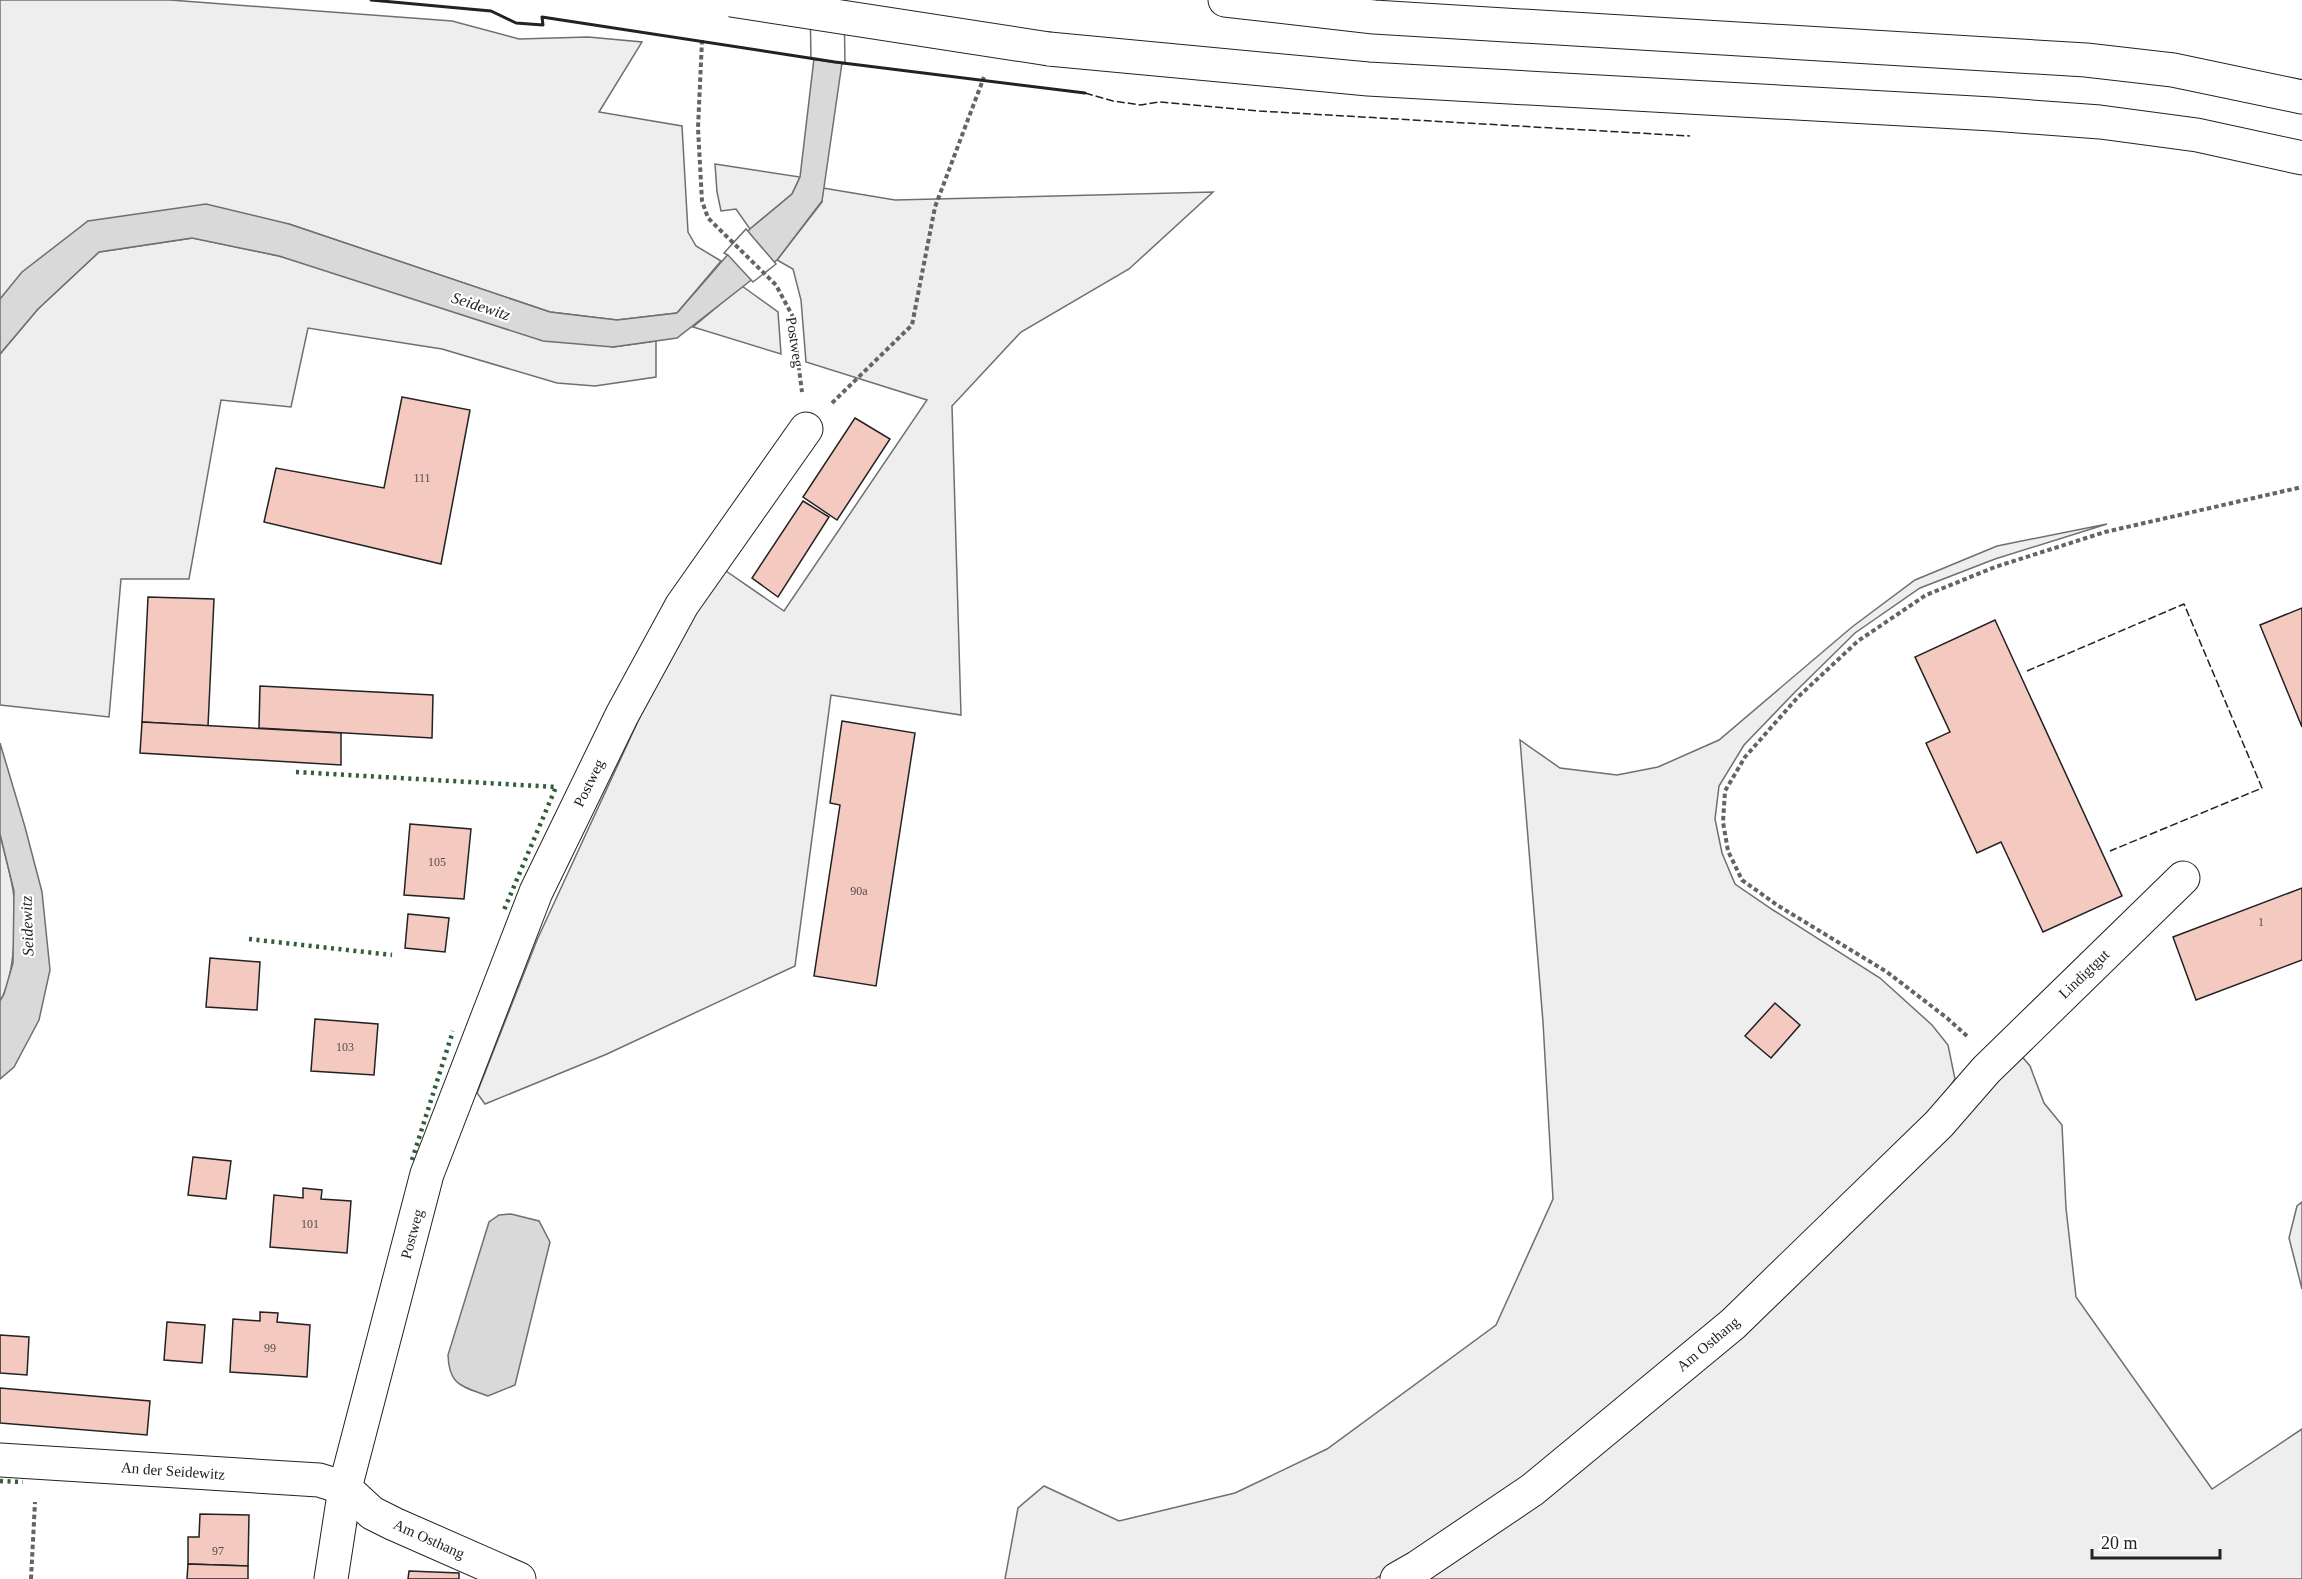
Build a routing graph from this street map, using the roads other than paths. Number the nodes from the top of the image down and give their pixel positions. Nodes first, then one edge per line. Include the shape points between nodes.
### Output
1 (731, 0) edge
2 (1225, 0) edge
3 (2302, 97) edge
4 (2302, 159) edge
5 (806, 429) road end
6 (2183, 878) dead end
7 (1986, 1070) joint
8 (0, 1460) edge
9 (345, 1488) junction
10 (331, 1579) edge
11 (519, 1579) edge
12 (1397, 1579) edge

1 - 4 main road, bridge via 1049,49 1368,79 2100,122 2197,135
2 - 3 main road via 1374,16 2086,60 2173,69
5 - 9 main road, Postweg via 682,605 622,715 536,892 428,1174
6 - 7 main road, Lindigtgut
7 - 12 main road, Am Osthang via 1939,1124 1733,1324 1532,1490
8 - 9 main road, An der Seidewitz via 319,1480
9 - 10 main road, Postweg
9 - 11 main road, Am Osthang via 372,1513 393,1524

